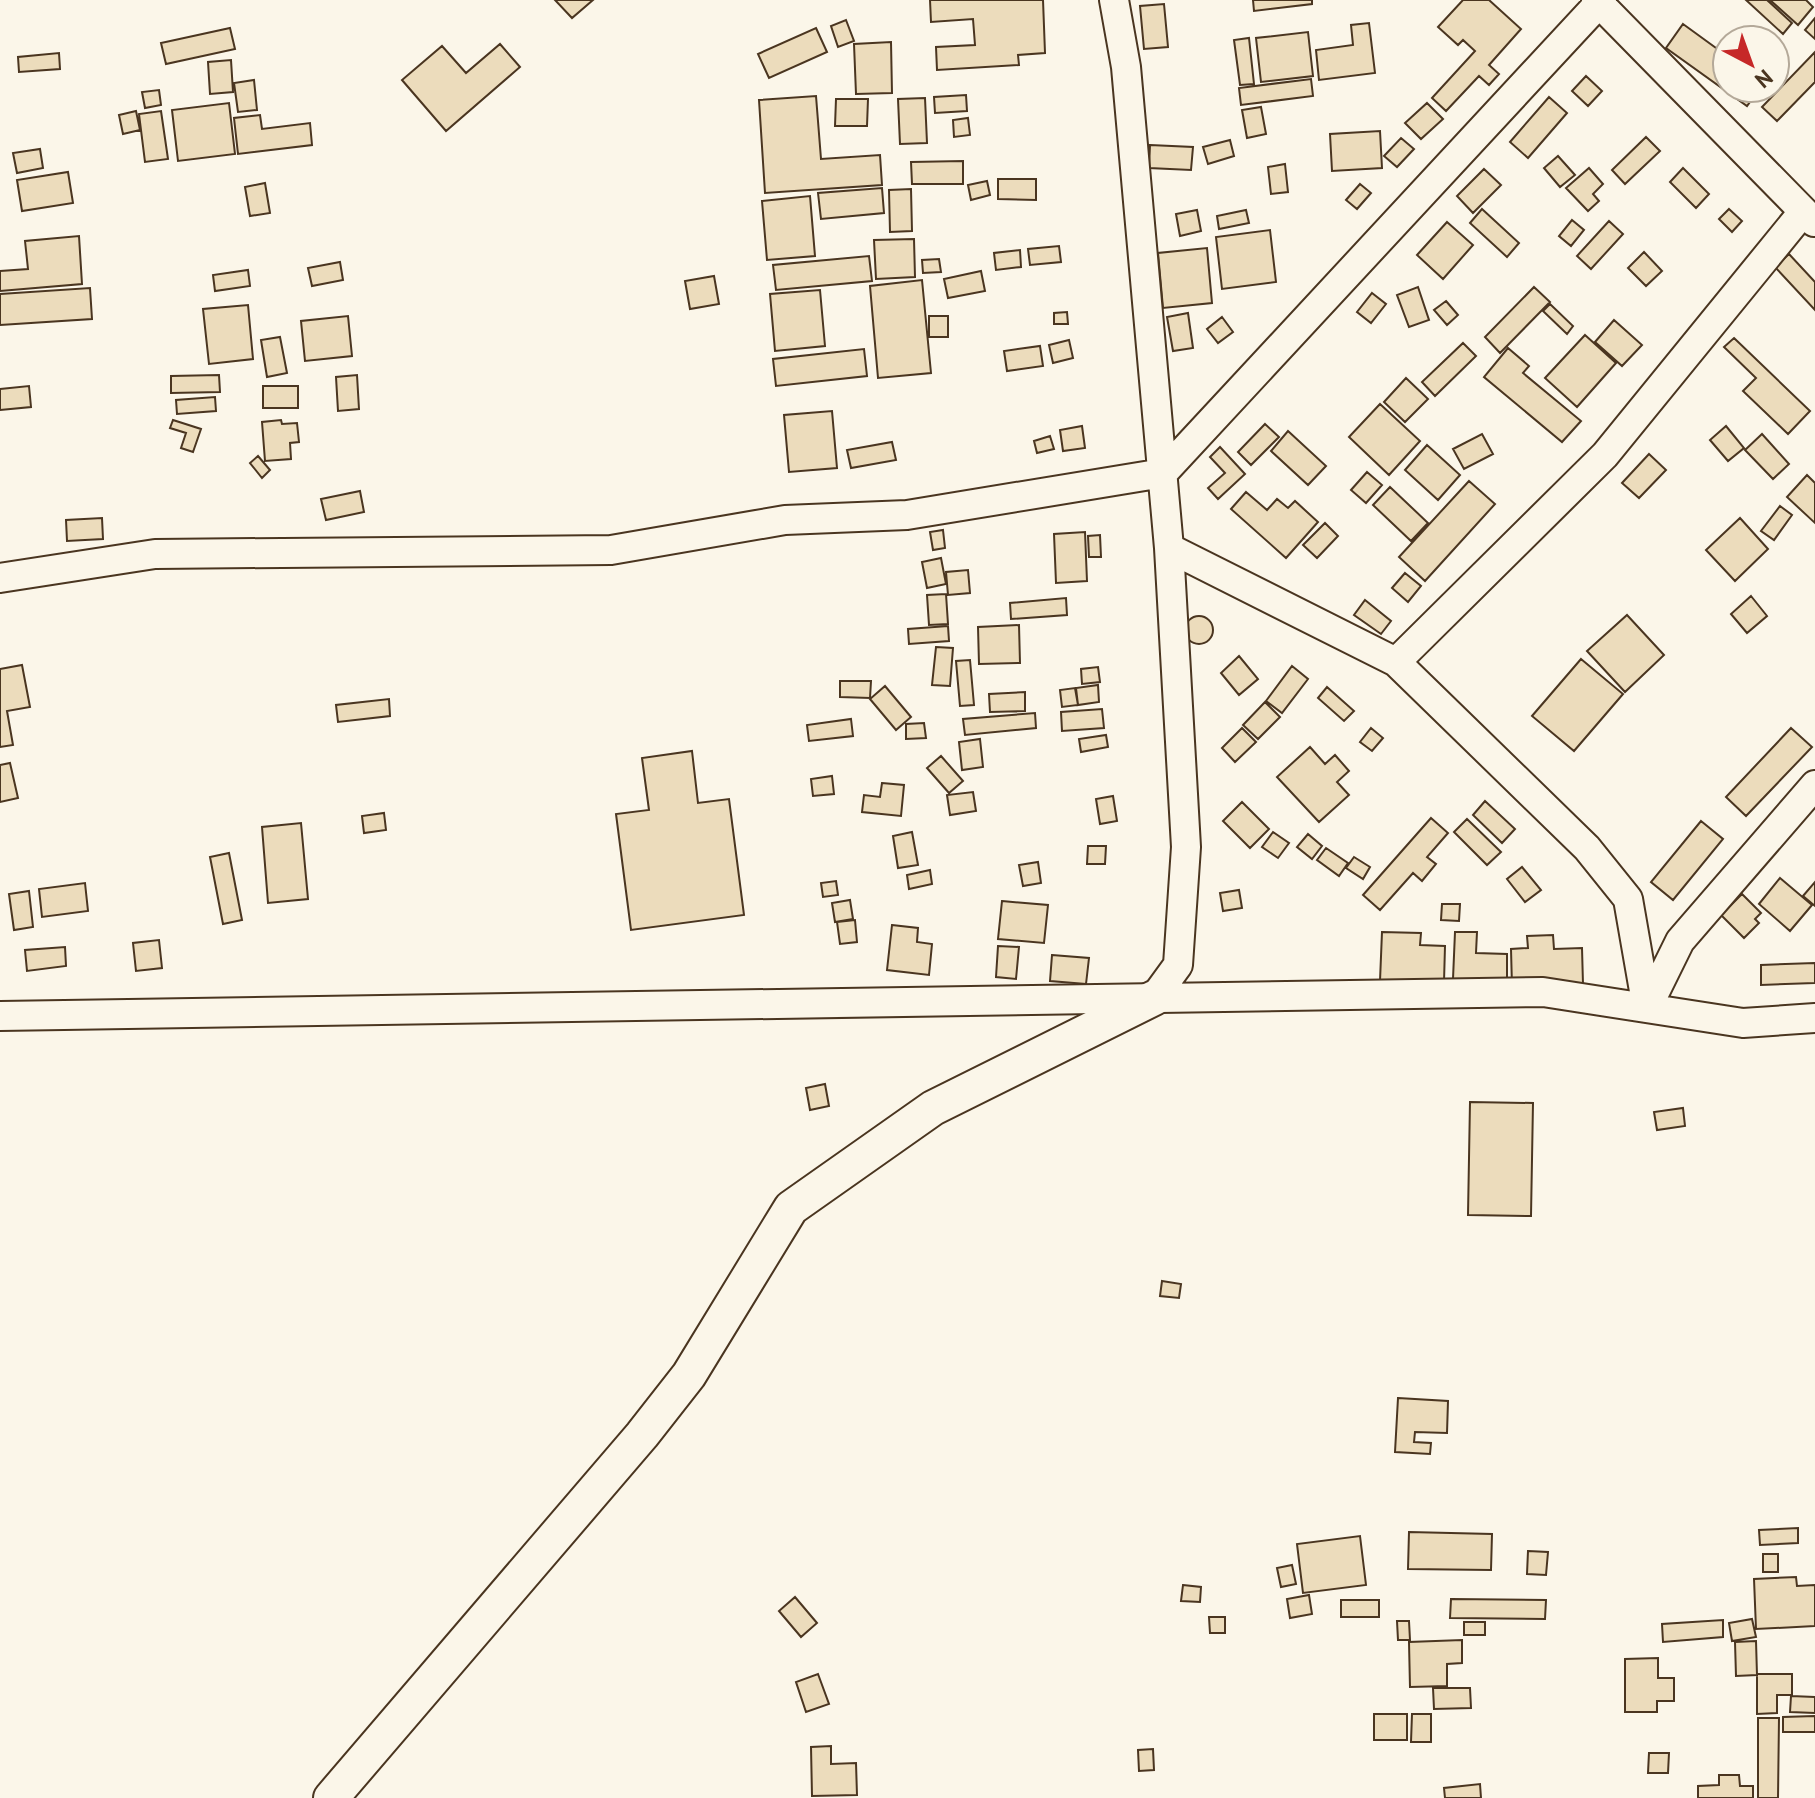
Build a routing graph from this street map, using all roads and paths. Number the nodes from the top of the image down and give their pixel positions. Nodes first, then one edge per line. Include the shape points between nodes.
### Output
1 (1114, 0) edge
2 (1599, 1) edge
3 (1809, 217) edge
4 (1163, 473) junction
5 (1169, 548) junction
6 (0, 578) edge
7 (1396, 662) junction
8 (1815, 785) edge
9 (1154, 998) junction
10 (1647, 1008) junction
11 (0, 1016) edge
12 (1815, 1018) edge
13 (331, 1798) edge

1 - 4 street via 1126,67
2 - 3 street
2 - 4 street
3 - 7 street via 1605,455
4 - 5 street
4 - 6 street via 907,515 785,520 611,550 155,554
5 - 7 street
5 - 9 street via 1186,847 1178,965
7 - 10 street via 1587,848 1628,899
8 - 10 street via 1680,941
9 - 10 street via 1543,992
9 - 11 street
9 - 13 street via 933,1108 791,1208 689,1375 652,1423
10 - 12 street via 1743,1023

